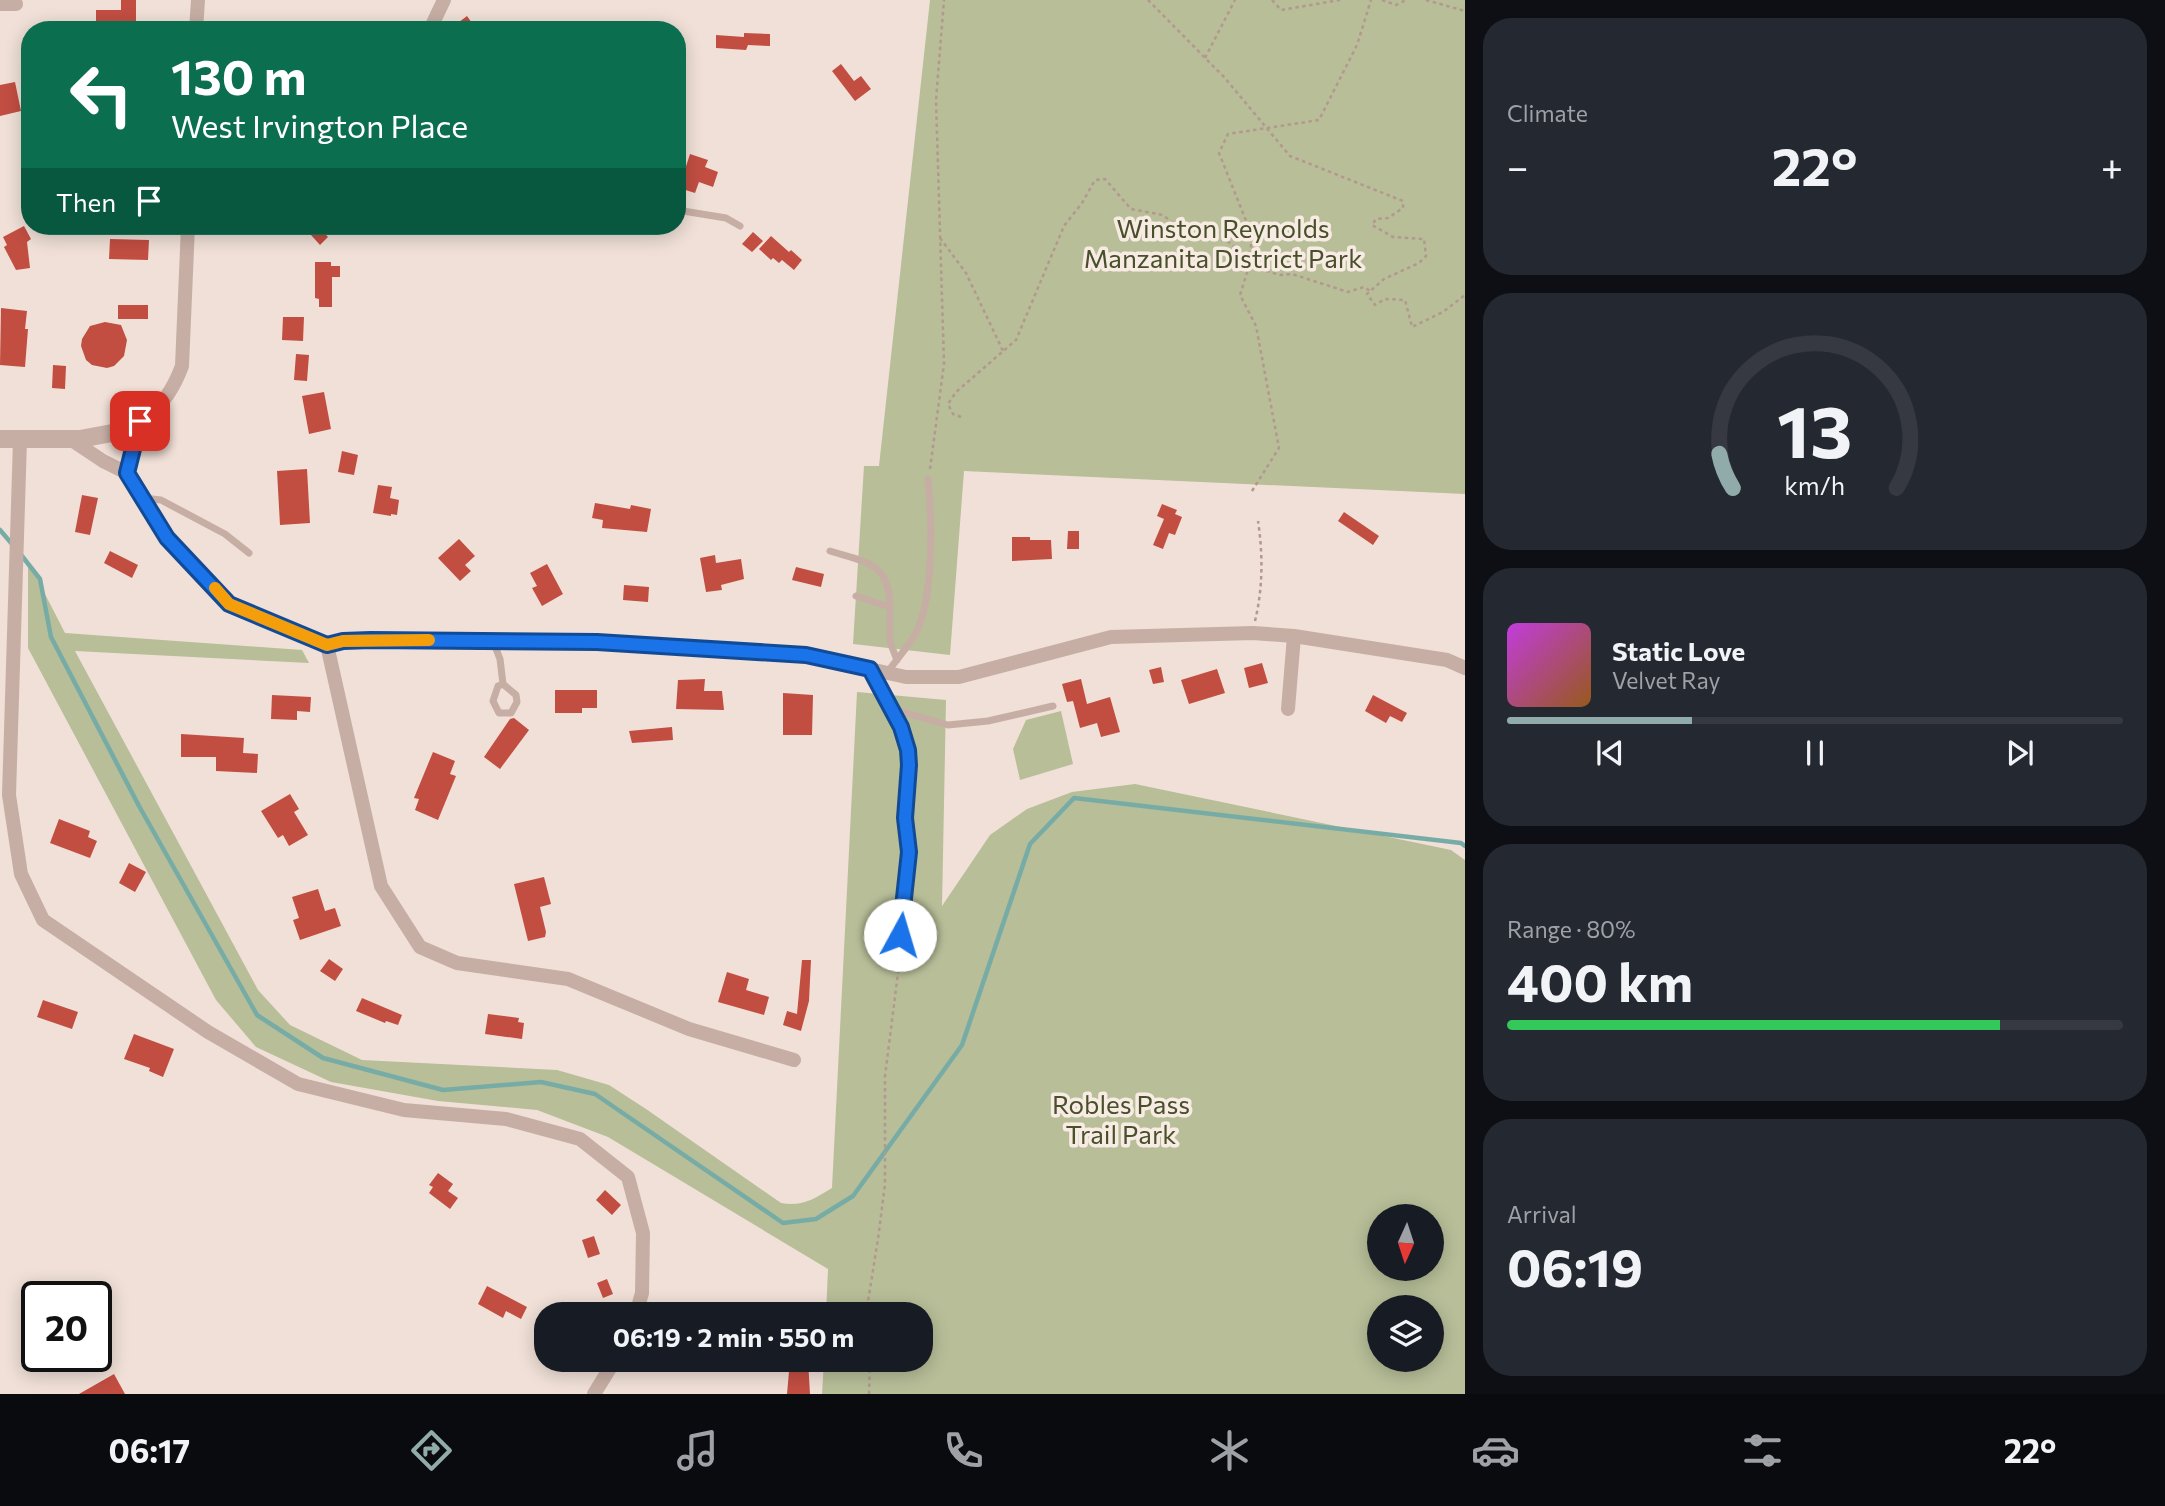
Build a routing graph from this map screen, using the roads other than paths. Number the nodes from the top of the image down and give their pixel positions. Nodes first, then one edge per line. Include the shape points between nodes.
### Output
1 (198, 0) edge
2 (444, 0) edge
3 (0, 4) edge
4 (16, 5) dead end
5 (197, 21) edge
6 (434, 21) edge
7 (686, 211) edge
8 (740, 226) dead end
9 (188, 235) edge
10 (140, 421) junction
11 (112, 433) joint
12 (0, 439) edge
13 (70, 439) junction
14 (20, 440) junction
15 (127, 473) junction
16 (928, 479) road end
17 (142, 498) junction
18 (830, 551) dead end
19 (249, 553) dead end
20 (856, 596) dead end
21 (890, 607) junction
22 (1294, 636) junction
23 (493, 640) junction
24 (327, 645) junction
25 (897, 660) junction
26 (1465, 668) edge
27 (870, 669) junction
28 (887, 673) junction
29 (503, 684) dead end
30 (1053, 706) dead end
31 (891, 709) junction
32 (1288, 709) dead end
33 (5, 798) edge
34 (900, 935) road end
35 (794, 1060) dead end
36 (639, 1302) edge
37 (608, 1372) edge
38 (594, 1394) edge

1 - 5 street
2 - 6 street
3 - 4 street
7 - 8 lane via 726,218
9 - 10 street via 182,366 166,398
10 - 11 street
10 - 15 street
11 - 13 street
12 - 14 street
13 - 14 street
13 - 15 street
14 - 33 street
15 - 17 street
16 - 25 lane via 932,542 926,594 916,632
17 - 19 lane via 161,500 225,534
17 - 24 street via 167,538 229,604
18 - 21 lane via 859,559 880,572 890,587
20 - 21 lane
21 - 25 lane via 890,642
22 - 26 street via 1447,660
22 - 28 street via 1111,637 959,677
22 - 32 street
23 - 24 street via 343,641
23 - 27 street via 590,641 806,655
23 - 29 lane
24 - 35 street via 381,886 420,947 457,963 568,979 689,1029
25 - 28 lane
27 - 28 street
27 - 31 lane
30 - 31 lane via 988,721 948,724
31 - 34 lane via 901,727 909,765 905,818 909,852
33 - 36 street via 21,874 43,920 208,1032 298,1084 404,1110 506,1119 580,1139 628,1177 643,1233
37 - 38 street

